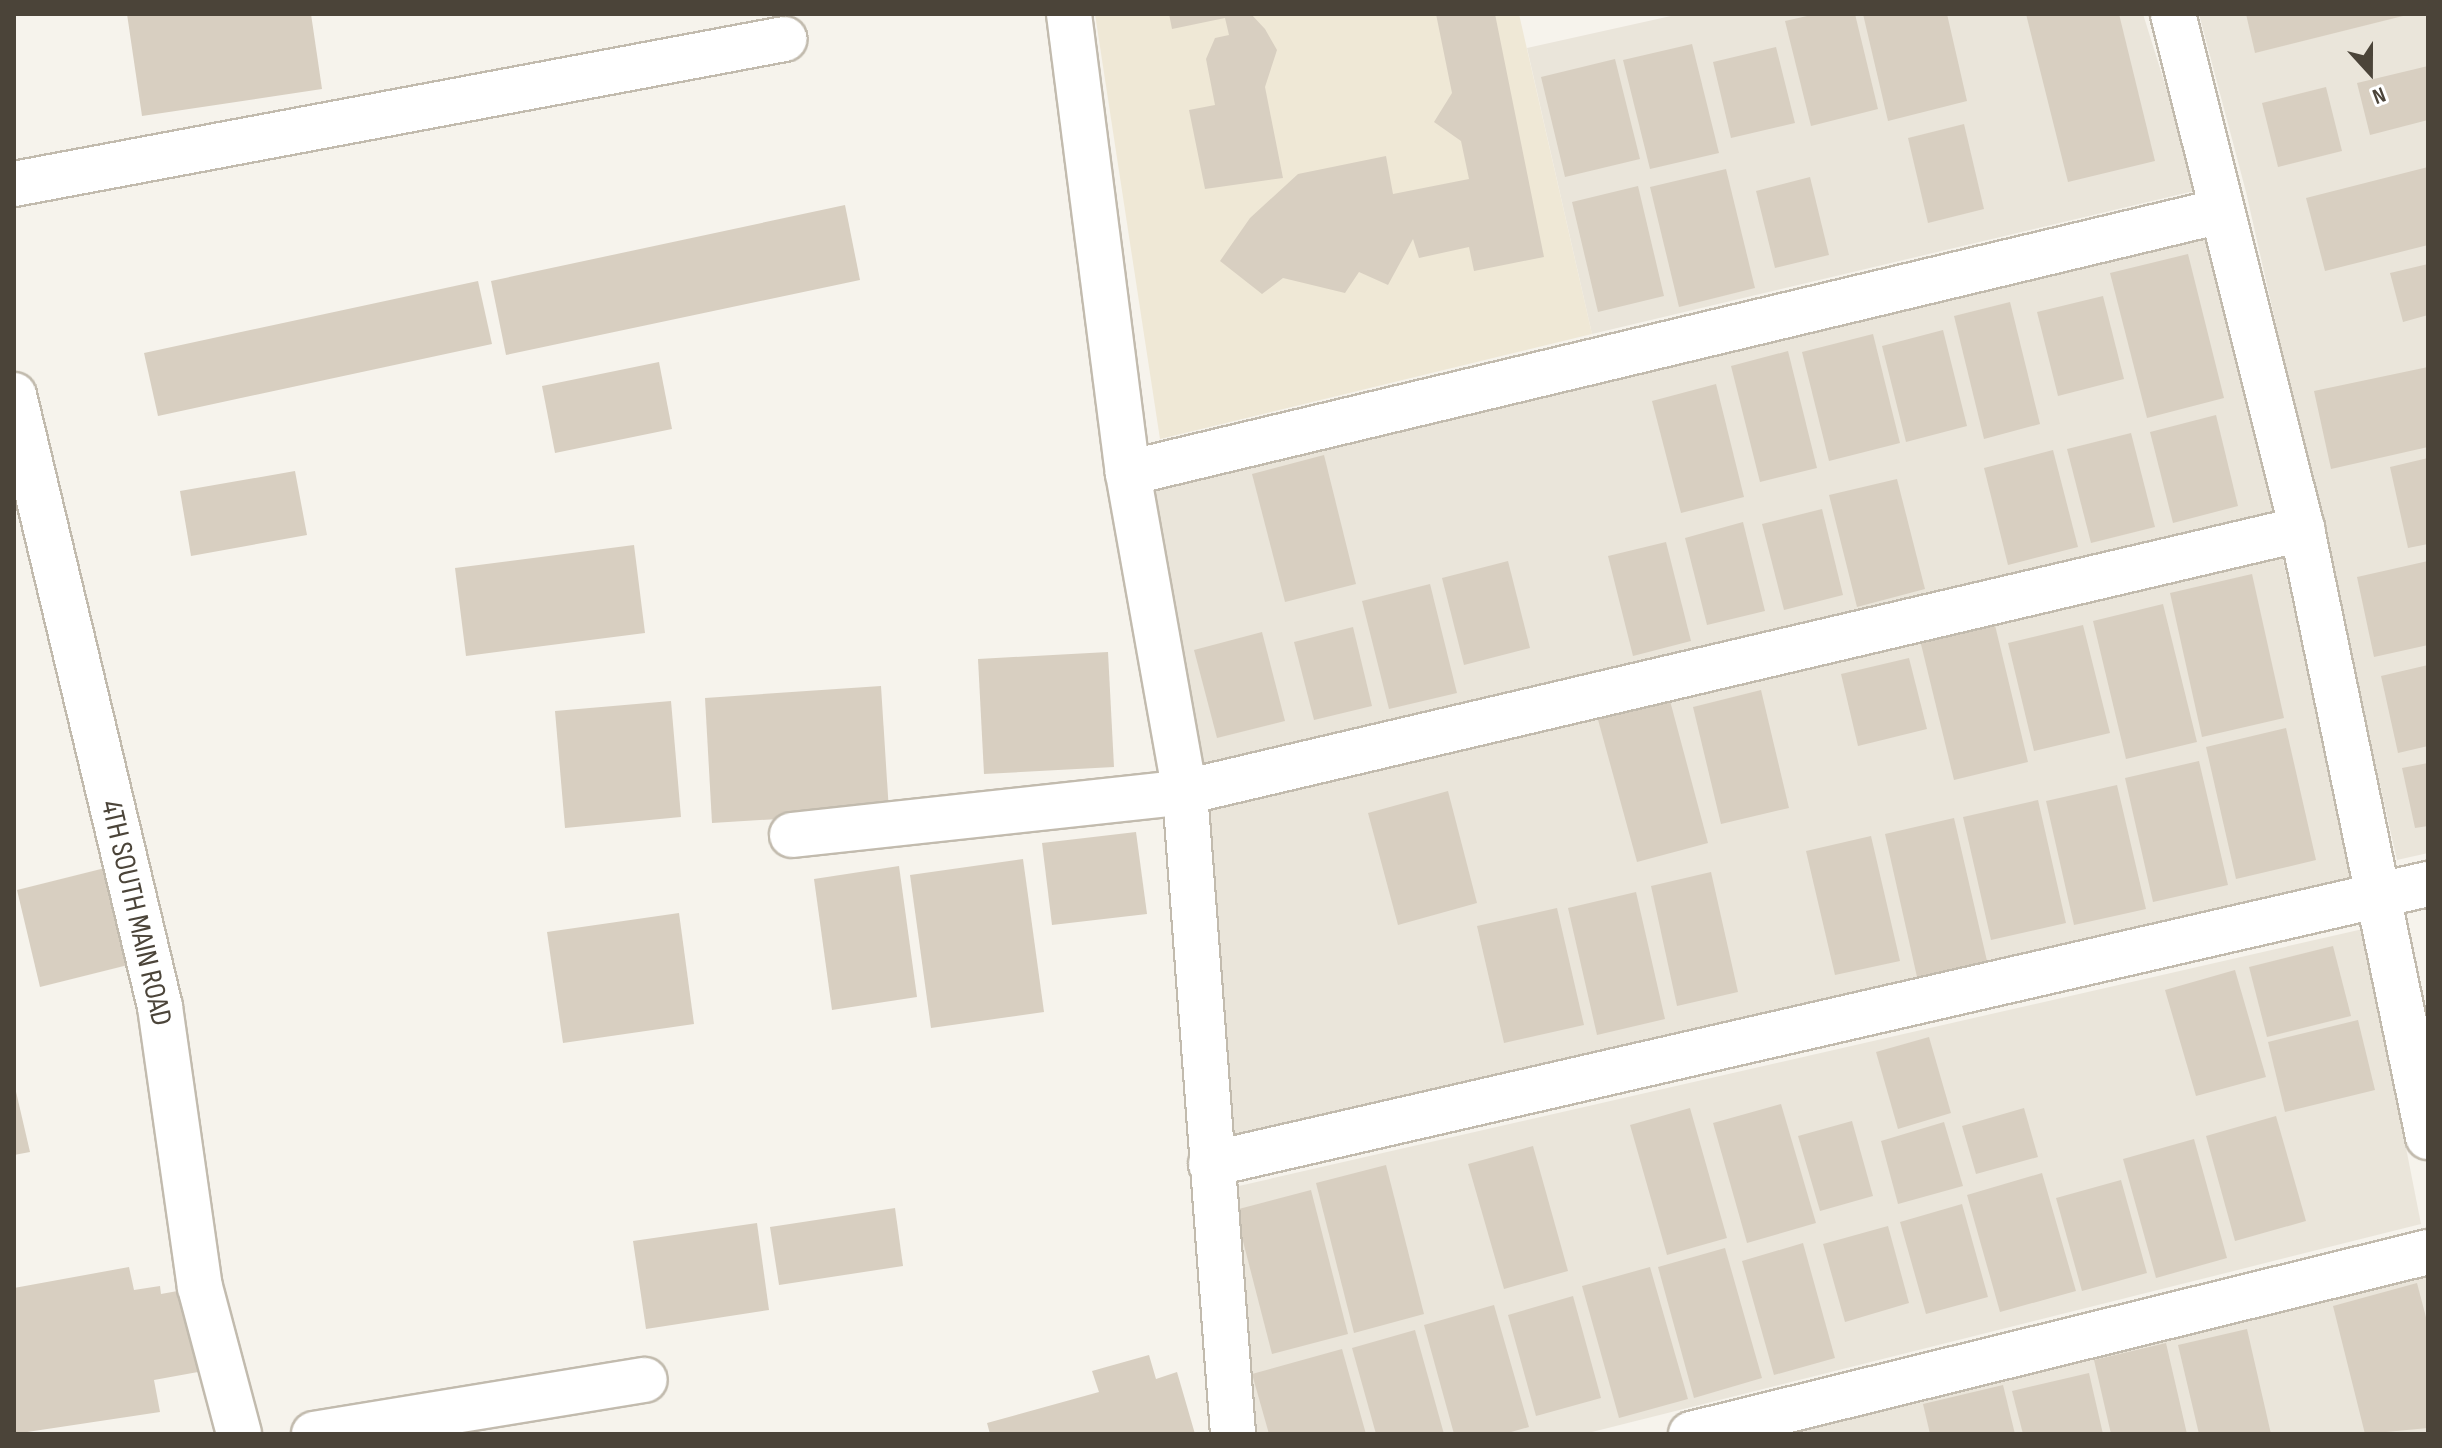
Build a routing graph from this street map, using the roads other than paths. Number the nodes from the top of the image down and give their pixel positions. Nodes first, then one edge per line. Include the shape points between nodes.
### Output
1 (1069, 14) edge
2 (2173, 14) edge
3 (784, 39) dead end
4 (14, 184) edge
5 (2221, 211) junction
6 (14, 395) edge
7 (1128, 473) junction
8 (2302, 529) junction
9 (1185, 792) junction
10 (792, 835) dead end
11 (2428, 884) edge
12 (2380, 895) junction
13 (2428, 1137) edge
14 (1211, 1164) junction
15 (2428, 1252) edge
16 (645, 1380) dead end
17 (239, 1434) edge
18 (314, 1434) edge
19 (1233, 1434) edge
20 (1691, 1434) edge

1 - 7 street
2 - 5 street
3 - 4 street
5 - 7 street
5 - 8 street
6 - 17 street, 4TH SOUTH MAIN ROAD via 160,1007 200,1287
7 - 9 street
8 - 9 street
8 - 12 street
9 - 10 street
9 - 14 street
11 - 12 street
12 - 13 street
12 - 14 street
14 - 19 street
15 - 20 street
16 - 18 street

